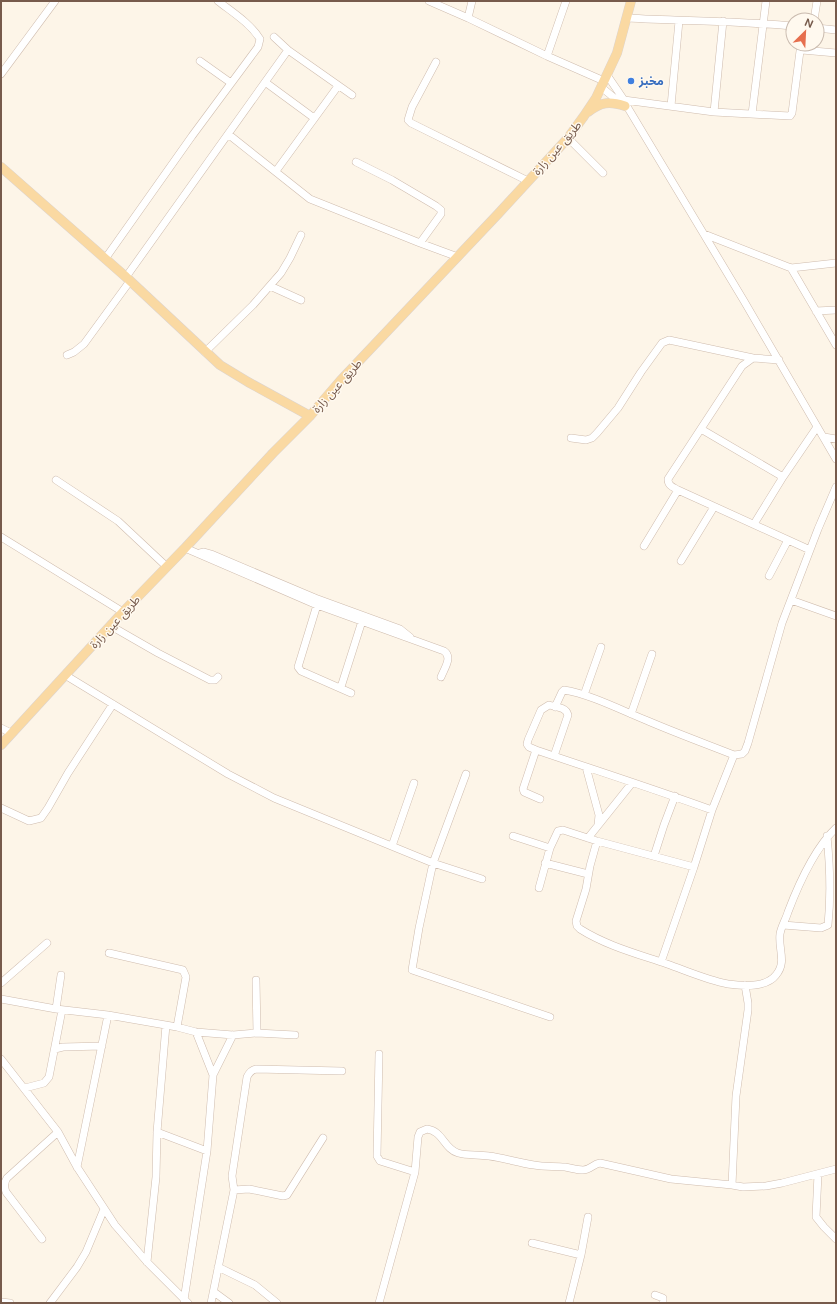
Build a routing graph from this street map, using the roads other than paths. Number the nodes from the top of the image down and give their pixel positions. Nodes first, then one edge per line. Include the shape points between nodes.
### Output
1 (55, 1) edge
2 (218, 1) edge
3 (429, 1) edge
4 (472, 1) edge
5 (566, 1) edge
6 (631, 1) edge
7 (766, 1) edge
8 (817, 1) edge
9 (815, 12) edge
10 (468, 18) junction
11 (627, 18) junction
12 (679, 21) junction
13 (723, 21) junction
14 (764, 23) junction
15 (785, 25) edge
16 (825, 29) edge
17 (836, 30) edge
18 (274, 37) dead end
19 (288, 50) junction
20 (836, 53) edge
21 (546, 56) junction
22 (200, 61) dead end
23 (436, 62) dead end
24 (1, 74) edge
25 (604, 81) junction
26 (265, 82) junction
27 (231, 83) junction
28 (338, 86) junction
29 (352, 95) dead end
30 (626, 105) junction
31 (671, 106) junction
32 (714, 112) junction
33 (752, 114) junction
34 (584, 116) junction
35 (314, 118) junction
36 (228, 134) junction
37 (568, 138) junction
38 (356, 162) dead end
39 (1, 167) edge
40 (276, 171) junction
41 (603, 173) dead end
42 (528, 181) junction
43 (301, 234) dead end
44 (704, 234) junction
45 (420, 242) junction
46 (458, 257) junction
47 (105, 259) junction
48 (836, 263) edge
49 (791, 268) junction
50 (128, 279) junction
51 (270, 286) junction
52 (301, 300) dead end
53 (836, 310) edge
54 (816, 311) junction
55 (836, 345) edge
56 (205, 352) junction
57 (67, 355) dead end
58 (753, 358) junction
59 (779, 360) junction
60 (310, 416) junction
61 (817, 427) junction
62 (701, 429) junction
63 (824, 437) junction
64 (571, 438) dead end
65 (836, 439) edge
66 (836, 459) edge
67 (783, 477) junction
68 (56, 480) dead end
69 (836, 487) edge
70 (678, 490) junction
71 (714, 507) junction
72 (754, 524) junction
73 (1, 537) edge
74 (788, 540) junction
75 (644, 546) dead end
76 (185, 548) junction
77 (810, 550) junction
78 (198, 554) junction
79 (681, 561) dead end
80 (166, 566) junction
81 (769, 576) dead end
82 (790, 600) junction
83 (317, 605) junction
84 (123, 612) junction
85 (836, 616) edge
86 (362, 621) junction
87 (111, 626) junction
88 (412, 639) junction
89 (601, 647) dead end
90 (652, 654) dead end
91 (65, 675) junction
92 (218, 677) dead end
93 (441, 677) dead end
94 (340, 687) junction
95 (351, 693) dead end
96 (584, 695) junction
97 (113, 704) junction
98 (555, 707) junction
99 (631, 714) junction
100 (1, 728) edge
101 (11, 733) junction
102 (1, 745) edge
103 (536, 750) junction
104 (734, 755) junction
105 (554, 756) junction
106 (586, 767) junction
107 (466, 774) dead end
108 (414, 783) dead end
109 (632, 783) junction
110 (675, 796) junction
111 (540, 799) dead end
112 (1, 808) edge
113 (712, 810) junction
114 (598, 825) junction
115 (836, 828) edge
116 (513, 836) dead end
117 (827, 836) junction
118 (588, 838) junction
119 (597, 841) junction
120 (392, 846) junction
121 (550, 848) junction
122 (654, 856) junction
123 (433, 863) junction
124 (545, 863) junction
125 (833, 863) edge
126 (694, 867) junction
127 (588, 874) junction
128 (482, 879) dead end
129 (538, 888) dead end
130 (833, 905) edge
131 (783, 925) junction
132 (47, 943) dead end
133 (109, 953) dead end
134 (660, 962) junction
135 (61, 975) dead end
136 (256, 980) dead end
137 (1, 983) edge
138 (745, 985) junction
139 (1, 999) edge
140 (59, 1009) junction
141 (108, 1015) junction
142 (550, 1017) dead end
143 (166, 1025) junction
144 (177, 1027) junction
145 (196, 1032) junction
146 (257, 1033) junction
147 (233, 1035) junction
148 (295, 1035) dead end
149 (102, 1046) junction
150 (55, 1049) junction
151 (379, 1054) dead end
152 (1, 1059) edge
153 (342, 1071) dead end
154 (213, 1075) junction
155 (25, 1088) junction
156 (58, 1132) junction
157 (157, 1132) junction
158 (323, 1138) dead end
159 (206, 1151) junction
160 (76, 1167) junction
161 (836, 1169) edge
162 (415, 1172) junction
163 (818, 1174) junction
164 (732, 1185) junction
165 (234, 1190) junction
166 (104, 1209) junction
167 (588, 1217) dead end
168 (42, 1239) dead end
169 (836, 1239) edge
170 (532, 1243) dead end
171 (581, 1255) junction
172 (147, 1262) junction
173 (218, 1267) junction
174 (214, 1292) junction
175 (655, 1295) dead end
176 (186, 1301) edge
177 (1, 1302) edge
178 (10, 1303) edge
179 (50, 1303) edge
180 (211, 1303) edge
181 (229, 1303) edge
182 (277, 1303) edge
183 (379, 1303) edge
184 (569, 1303) edge
185 (663, 1303) edge

1 - 24 street
2 - 27 street via 252,29 260,39 258,47
3 - 10 street
4 - 10 street
5 - 21 street
6 - 11 main road, طريق عين زارة
7 - 14 street
8 - 9 street
10 - 21 street
11 - 12 street
11 - 25 main road, طريق عين زارة via 617,53
12 - 13 street
12 - 31 street
13 - 14 street
13 - 32 street
14 - 15 street
14 - 33 street
16 - 17 street
18 - 19 street
19 - 26 street
19 - 28 street
20 - 33 street via 800,51 791,116
21 - 25 street
22 - 27 street
23 - 42 street via 412,106 408,120
25 - 30 street
25 - 30 street
25 - 34 main road, طريق عين زارة
26 - 35 street
26 - 36 street
27 - 47 street
28 - 29 street
28 - 35 street
30 - 31 street
30 - 34 main road via 603,103
30 - 44 street
31 - 32 street
32 - 33 street
34 - 37 main road, طريق عين زارة
35 - 40 street
36 - 40 street
36 - 50 street
37 - 41 street
37 - 42 main road, طريق عين زارة
38 - 45 street via 441,210 441,214
39 - 47 main road
40 - 45 street via 310,199
42 - 46 main road, طريق عين زارة
43 - 51 street via 286,266
44 - 49 street
44 - 59 street
45 - 46 street
46 - 60 main road, طريق عين زارة
47 - 50 main road
48 - 49 street
49 - 54 street
50 - 56 main road
50 - 57 street via 84,344
51 - 52 street
51 - 56 street
53 - 54 street
54 - 55 street
56 - 60 main road via 231,372
58 - 59 street
58 - 62 street via 742,366
58 - 64 street via 669,340 662,343 618,408 592,438
59 - 61 street
60 - 76 main road, طريق عين زارة
61 - 63 street
61 - 67 street
62 - 67 street
62 - 70 street via 668,479 670,486
63 - 65 street
63 - 66 street
67 - 72 street
68 - 80 street via 118,521
69 - 77 street
70 - 71 street
70 - 75 street
71 - 72 street
71 - 79 street
72 - 74 street
73 - 84 street
74 - 77 street
74 - 81 street
76 - 78 street
76 - 80 main road, طريق عين زارة
77 - 82 street
78 - 83 street
78 - 88 street via 210,554 315,598 400,629
80 - 84 main road, طريق عين زارة
82 - 85 street
82 - 104 street via 748,743 742,754
83 - 86 street
83 - 94 street via 298,667
84 - 87 main road, طريق عين زارة
86 - 88 street
86 - 94 street
87 - 91 main road, طريق عين زارة
87 - 92 street via 210,680
88 - 93 street via 447,653 449,657
89 - 96 street
90 - 99 street
91 - 97 street
91 - 101 main road, طريق عين زارة
94 - 95 street
96 - 98 street via 564,690
96 - 99 street
97 - 112 street via 41,818 29,821
97 - 120 street via 248,786
98 - 103 street via 549,705 541,710 527,744
98 - 105 street via 564,709 568,716
99 - 104 street
100 - 101 street
101 - 102 main road, طريق عين زارة
103 - 105 street
103 - 111 street via 523,789 526,794
104 - 113 street
105 - 106 street
106 - 109 street
106 - 114 street via 599,815
107 - 123 street
108 - 120 street
109 - 110 street
109 - 114 street
110 - 113 street
110 - 122 street
113 - 126 street
114 - 118 street
115 - 117 street
116 - 121 street
117 - 125 street
117 - 131 street via 803,877
118 - 119 street
118 - 121 street via 563,830 558,831
119 - 122 street
119 - 127 street
120 - 123 street
121 - 124 street
122 - 126 street
123 - 128 street
123 - 142 street via 418,928 412,970
124 - 127 street
124 - 129 street
125 - 130 street
126 - 134 street
127 - 134 street via 577,926 585,933 626,951
130 - 131 street via 828,926 821,928
131 - 138 street via 780,934 782,958 777,975 761,984
132 - 137 street
133 - 144 street via 183,970 186,977
134 - 138 street via 728,984
135 - 140 street
136 - 146 street
138 - 164 street via 748,1010 736,1096
139 - 140 street
140 - 141 street
140 - 150 street
141 - 143 street
141 - 149 street
143 - 144 street
143 - 157 street
144 - 145 street
145 - 147 street
145 - 154 street
146 - 147 street
146 - 148 street
147 - 154 street
149 - 150 street
149 - 160 street
150 - 155 street via 49,1077 44,1083
151 - 162 street via 377,1156 380,1161
152 - 155 street
153 - 165 street via 252,1070 247,1077 232,1176
154 - 159 street
155 - 156 street
156 - 160 street
156 - 168 street via 4,1183 6,1192
157 - 159 street
157 - 172 street via 156,1177
158 - 165 street via 287,1195 249,1189
159 - 176 street
160 - 166 street
161 - 163 street
162 - 164 street via 418,1138 420,1132 427,1129 437,1132 455,1152 470,1155 583,1170 600,1163 671,1179
162 - 183 street
163 - 164 street via 766,1186
163 - 169 street via 816,1217
165 - 173 street
166 - 172 street
166 - 179 street via 86,1252
167 - 171 street
170 - 171 street
171 - 184 street
172 - 176 street
173 - 174 street
173 - 182 street via 255,1285
174 - 180 street
174 - 181 street
175 - 185 street via 663,1298
177 - 178 street

